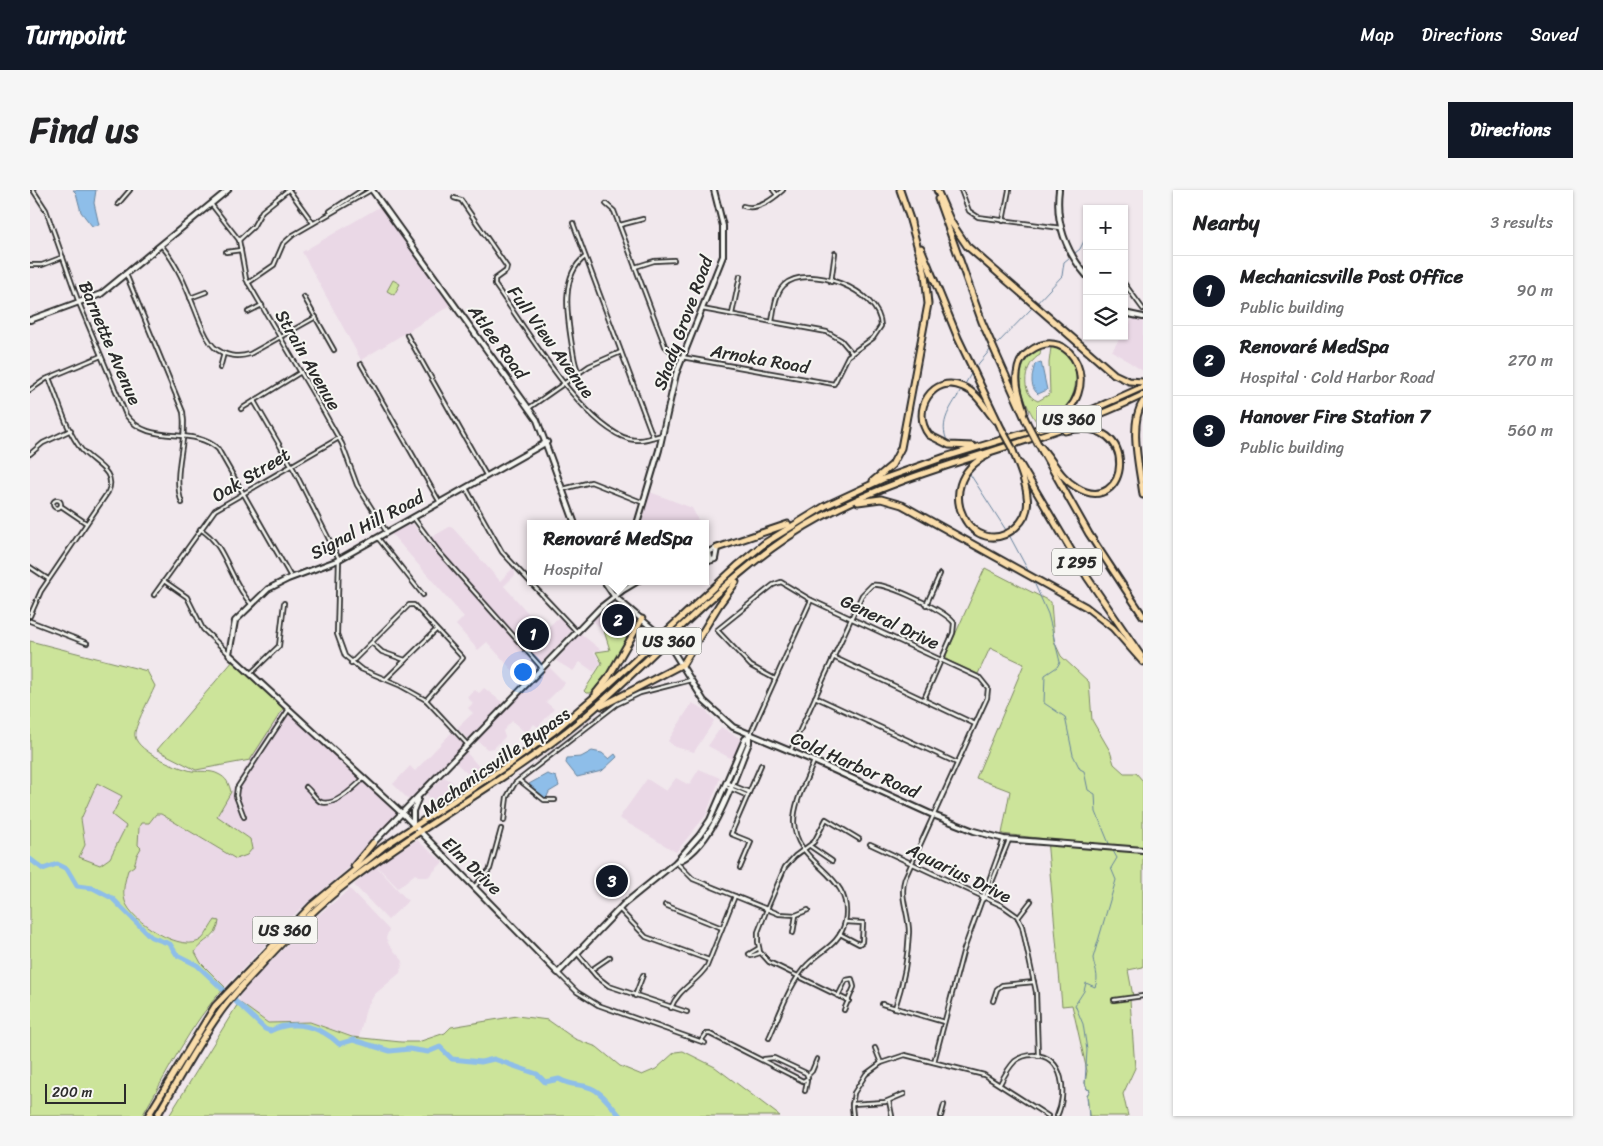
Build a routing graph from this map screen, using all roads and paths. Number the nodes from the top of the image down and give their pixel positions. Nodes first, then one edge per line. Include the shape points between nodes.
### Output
1 (33, 190) edge
2 (130, 190) edge
3 (217, 190) edge
4 (228, 190) edge
5 (288, 190) edge
6 (362, 190) edge
7 (371, 190) edge
8 (710, 190) edge
9 (773, 190) edge
10 (783, 190) edge
11 (900, 190) edge
12 (936, 190) edge
13 (961, 190) edge
14 (1009, 190) edge
15 (1059, 190) edge
16 (714, 191) edge
17 (777, 195) junction
18 (221, 196) junction
19 (454, 198) dead end
20 (118, 204) dead end
21 (211, 204) junction
22 (606, 204) dead end
23 (743, 206) dead end
24 (328, 214) junction
25 (642, 219) dead end
26 (910, 220) junction
27 (1003, 221) junction
28 (313, 223) junction
29 (574, 223) dead end
30 (620, 225) junction
31 (1061, 228) junction
32 (239, 240) junction
33 (162, 245) junction
34 (241, 250) junction
35 (226, 252) dead end
36 (835, 253) dead end
37 (63, 257) junction
38 (585, 257) junction
39 (674, 260) dead end
40 (30, 265) edge
41 (635, 267) junction
42 (1083, 271) edge
43 (126, 274) junction
44 (740, 276) dead end
45 (831, 282) junction
46 (248, 283) junction
47 (1128, 288) edge
48 (206, 292) dead end
49 (304, 296) dead end
50 (190, 298) junction
51 (79, 303) junction
52 (262, 305) junction
53 (702, 309) junction
54 (1143, 309) edge
55 (248, 312) dead end
56 (732, 314) junction
57 (1128, 314) edge
58 (316, 317) junction
59 (1143, 317) edge
60 (30, 320) edge
61 (772, 322) junction
62 (407, 335) dead end
63 (280, 336) junction
64 (334, 350) dead end
65 (621, 352) junction
66 (852, 352) junction
67 (224, 353) junction
68 (101, 356) junction
69 (681, 358) junction
70 (361, 364) dead end
71 (220, 368) dead end
72 (301, 372) junction
73 (579, 372) junction
74 (49, 378) junction
75 (1143, 382) edge
76 (564, 383) junction
77 (1143, 387) edge
78 (30, 390) edge
79 (1143, 395) edge
80 (254, 401) junction
81 (1143, 402) edge
82 (529, 408) junction
83 (241, 409) dead end
84 (1025, 419) junction
85 (1001, 428) junction
86 (71, 430) junction
87 (1025, 434) junction
88 (662, 435) junction
89 (184, 437) junction
90 (653, 437) junction
91 (1013, 437) junction
92 (339, 438) junction
93 (1028, 440) junction
94 (547, 442) junction
95 (1014, 446) junction
96 (1041, 448) junction
97 (30, 454) edge
98 (1017, 461) junction
99 (291, 465) junction
100 (486, 475) junction
101 (465, 487) junction
102 (563, 489) junction
103 (243, 492) junction
104 (1143, 495) edge
105 (439, 502) junction
106 (832, 502) junction
107 (182, 503) dead end
108 (644, 503) junction
109 (61, 506) dead end
110 (820, 508) junction
111 (413, 516) junction
112 (574, 520) edge
113 (638, 520) edge
114 (86, 524) junction
115 (803, 528) junction
116 (200, 529) junction
117 (386, 531) junction
118 (377, 537) junction
119 (717, 548) junction
120 (770, 550) junction
121 (709, 551) edge
122 (340, 559) junction
123 (709, 561) edge
124 (30, 567) edge
125 (940, 574) dead end
126 (291, 577) junction
127 (48, 579) junction
128 (527, 579) edge
129 (164, 581) junction
130 (533, 585) edge
131 (607, 585) edge
132 (632, 585) edge
133 (154, 595) dead end
134 (423, 595) dead end
135 (614, 596) junction
136 (811, 600) junction
137 (284, 603) dead end
138 (251, 604) junction
139 (926, 605) junction
140 (30, 616) edge
141 (1143, 616) edge
142 (851, 618) junction
143 (642, 619) junction
144 (30, 621) edge
145 (436, 630) junction
146 (577, 632) junction
147 (87, 643) dead end
148 (371, 643) junction
149 (229, 654) junction
150 (833, 657) junction
151 (406, 660) junction
152 (942, 660) junction
153 (1143, 661) edge
154 (351, 663) junction
155 (682, 664) junction
156 (542, 668) junction
157 (251, 673) junction
158 (386, 679) junction
159 (775, 679) junction
160 (691, 680) junction
161 (814, 698) junction
162 (426, 700) junction
163 (924, 700) junction
164 (290, 708) junction
165 (569, 719) junction
166 (975, 724) junction
167 (567, 731) junction
168 (749, 736) junction
169 (468, 745) junction
170 (791, 750) junction
171 (814, 761) junction
172 (957, 763) junction
173 (761, 765) dead end
174 (364, 778) junction
175 (519, 780) junction
176 (728, 785) junction
177 (306, 787) dead end
178 (748, 794) junction
179 (418, 797) junction
180 (555, 800) dead end
181 (402, 814) junction
182 (933, 815) junction
183 (244, 817) dead end
184 (504, 821) dead end
185 (413, 826) junction
186 (501, 829) dead end
187 (418, 832) junction
188 (860, 839) dead end
189 (1004, 839) junction
190 (1009, 839) junction
191 (373, 843) joint
192 (870, 844) dead end
193 (810, 846) junction
194 (803, 850) junction
195 (1143, 850) edge
196 (832, 861) dead end
197 (676, 862) junction
198 (912, 863) junction
199 (740, 868) dead end
200 (344, 877) junction
201 (475, 886) junction
202 (982, 895) junction
203 (735, 896) junction
204 (986, 897) junction
205 (982, 900) junction
206 (1031, 901) dead end
207 (665, 905) dead end
208 (619, 909) junction
209 (767, 910) junction
210 (808, 910) dead end
211 (796, 915) junction
212 (1018, 918) junction
213 (845, 922) junction
214 (722, 928) junction
215 (793, 933) dead end
216 (840, 934) junction
217 (759, 948) junction
218 (577, 953) junction
219 (761, 953) junction
220 (610, 957) dead end
221 (709, 960) junction
222 (591, 970) junction
223 (558, 973) junction
224 (642, 975) dead end
225 (798, 976) junction
226 (1034, 982) junction
227 (635, 996) junction
228 (838, 996) junction
229 (1143, 996) edge
230 (1114, 1000) dead end
231 (848, 1001) junction
232 (992, 1001) dead end
233 (882, 1004) dead end
234 (671, 1008) junction
235 (895, 1008) junction
236 (844, 1010) dead end
237 (687, 1012) dead end
238 (944, 1022) junction
239 (769, 1038) dead end
240 (701, 1041) junction
241 (705, 1043) dead end
242 (875, 1048) dead end
243 (1038, 1056) junction
244 (817, 1058) dead end
245 (764, 1059) junction
246 (934, 1062) junction
247 (881, 1063) junction
248 (808, 1075) junction
249 (806, 1081) junction
250 (1000, 1084) junction
251 (805, 1091) dead end
252 (904, 1094) dead end
253 (889, 1101) junction
254 (852, 1104) junction
255 (944, 1105) dead end
256 (148, 1116) edge
257 (157, 1116) edge
258 (854, 1116) edge
259 (892, 1116) edge
260 (941, 1116) edge
261 (1048, 1116) edge
262 (1057, 1116) edge

1 - 37 street, Barnette Avenue via 46,210
2 - 20 street
3 - 18 street
4 - 18 main road
5 - 28 street
5 - 32 street via 262,211 253,227
6 - 24 street
7 - 24 street
7 - 82 main road, Atlee Road
8 - 16 street
9 - 17 street
10 - 17 street
11 - 26 highway
12 - 75 highway via 967,246 1114,374 1129,381
12 - 84 highway, I 295 via 996,358
13 - 27 street via 972,213
14 - 27 street
15 - 31 main road
16 - 53 main road, Shady Grove Road via 723,226 724,250
17 - 23 street via 755,207
18 - 21 main road
19 - 76 street, Full View Avenue via 461,200 504,263 507,270 496,278 495,285
21 - 32 street, Strain Avenue
21 - 33 main road
22 - 30 street via 613,208
24 - 28 street
25 - 30 street
26 - 85 highway via 968,361
26 - 106 highway via 925,274 928,304 903,442 895,460 882,474
27 - 31 street
28 - 46 street via 288,238 274,266
29 - 38 street
30 - 41 street
31 - 42 main road via 1067,246
32 - 34 street, Strain Avenue
33 - 43 main road
33 - 50 street via 175,262
34 - 35 street
34 - 46 street, Strain Avenue via 242,268
36 - 45 street
37 - 40 street via 42,265
37 - 51 street, Barnette Avenue
38 - 65 street
38 - 73 street via 574,272 568,302
39 - 41 street via 654,261
41 - 69 street via 665,346
43 - 51 main road via 101,294
43 - 89 street via 182,405
44 - 56 street
45 - 61 street via 802,278 787,283 778,294
45 - 66 street via 861,292 880,318 881,326 876,336
46 - 52 street, Strain Avenue
47 - 54 street
48 - 50 street
49 - 58 street
50 - 67 street via 208,339
51 - 60 main road
51 - 68 street, Barnette Avenue
52 - 55 street
52 - 63 street, Strain Avenue
53 - 56 street
53 - 69 main road, Shady Grove Road
56 - 61 street
57 - 59 main road
58 - 63 street
58 - 64 street
61 - 66 street via 828,332
62 - 100 street
63 - 67 street via 250,354
63 - 72 street, Strain Avenue
65 - 73 street
65 - 90 street
66 - 69 street, Arnoka Road via 841,367 835,384
67 - 71 street
68 - 74 street
68 - 89 street, Barnette Avenue via 124,410 133,423 152,433
69 - 88 main road, Shady Grove Road
70 - 105 street
72 - 80 street
72 - 92 street, Strain Avenue
73 - 76 street
74 - 78 street
74 - 86 street
76 - 82 street
76 - 90 street, Full View Avenue via 586,410 606,427 634,440
77 - 87 highway, US 360 via 1087,412
79 - 93 highway, US 360 via 1083,422
80 - 83 street
80 - 99 street
81 - 104 highway via 1136,415 1135,428
82 - 94 main road, Atlee Road
84 - 87 highway via 1016,378 1022,359 1031,350 1044,345 1066,350 1074,357 1080,373 1081,384 1076,400 1060,418
84 - 96 highway, I 295, bridge
85 - 91 highway via 982,402 963,387 951,384 935,389 923,403 922,424 932,438 944,444 960,447
85 - 95 highway, bridge
86 - 97 street via 43,443
86 - 114 street via 83,451 106,471 110,479 108,492
87 - 91 highway, US 360
88 - 90 street, Full View Avenue
88 - 108 main road, Shady Grove Road
89 - 103 street, Barnette Avenue via 203,440 218,449
89 - 107 street via 177,486
91 - 106 highway, US 360 via 912,468
92 - 99 street, Oak Street
92 - 117 street, Strain Avenue via 357,485
93 - 95 highway, US 360
93 - 96 highway via 1076,429 1102,432 1121,446 1124,469 1118,481 1107,490 1086,492 1068,481
94 - 100 main road, Signal Hill Road
94 - 102 main road, Atlee Road
95 - 98 highway
95 - 98 highway via 976,462 967,470 960,486 959,507 965,521 978,532 993,536 1007,533 1025,514 1026,486
95 - 115 highway, Mechanicsville Bypass / US 360 via 920,473 838,508
96 - 141 highway, I 295 via 1096,546
98 - 153 highway, I 295
99 - 103 street, Oak Street
99 - 122 street
100 - 101 main road, Signal Hill Road
101 - 105 main road, Signal Hill Road
101 - 128 street via 497,545
102 - 108 street via 592,482
102 - 112 main road, Atlee Road
103 - 116 street, Oak Street via 215,510
103 - 126 street, Barnette Avenue
105 - 111 main road, Signal Hill Road
106 - 110 highway, US 360
108 - 113 main road, Shady Grove Road
109 - 114 street
110 - 119 highway via 777,529
110 - 165 highway, Mechanicsville Bypass / US 360 via 750,555
111 - 117 main road, Signal Hill Road
111 - 156 street via 440,552
114 - 127 street
115 - 120 highway, Mechanicsville Bypass / US 360
115 - 153 highway via 857,502 887,500 1046,584 1098,616
116 - 129 street, Oak Street
116 - 138 street via 217,544 235,584
117 - 118 main road, Signal Hill Road
118 - 122 main road, Signal Hill Road
118 - 134 street
119 - 121 main road
119 - 123 main road via 715,559
120 - 155 highway via 727,593
120 - 167 highway, Mechanicsville Bypass / US 360
122 - 126 main road, Signal Hill Road
122 - 154 street via 337,634 342,652
124 - 127 street
125 - 139 street
126 - 138 main road, Signal Hill Road via 268,589
127 - 140 street
129 - 133 street, Oak Street
129 - 149 street, Elm Drive via 187,597 203,629
130 - 146 street
131 - 135 main road
132 - 135 main road
135 - 143 main road, Cold Harbor Road
135 - 146 main road
136 - 142 street, General Drive
136 - 159 street
136 - 159 street, General Drive via 781,582 717,628 717,632 751,666
137 - 157 street via 279,646
138 - 149 main road, Signal Hill Road via 234,624
139 - 142 street via 875,584 864,592
139 - 152 street via 953,621 954,628
142 - 150 street
142 - 152 street, General Drive
143 - 155 main road, Cold Harbor Road, bridge
143 - 165 highway via 605,682
144 - 147 street
145 - 148 street via 412,604
145 - 151 street
145 - 162 street via 462,658
146 - 156 main road
148 - 151 street via 382,652
148 - 154 street
149 - 157 main road, Elm Drive
150 - 161 street
150 - 163 street
151 - 158 street
152 - 163 street
152 - 166 street, General Drive via 983,680 988,692
154 - 158 street
155 - 160 main road, Cold Harbor Road
155 - 167 highway via 617,696
156 - 169 main road
157 - 164 main road, Elm Drive
158 - 162 street
159 - 168 street
160 - 168 main road, Cold Harbor Road via 710,708
160 - 175 street via 640,693 616,704
161 - 170 street
161 - 172 street
162 - 169 street
163 - 166 street
164 - 174 main road, Elm Drive
164 - 183 street via 237,788 236,796
165 - 185 highway, Mechanicsville Bypass / US 360 via 511,763
166 - 172 street
167 - 187 highway, Mechanicsville Bypass / US 360 via 506,776
168 - 170 main road, Cold Harbor Road
168 - 176 main road
169 - 179 main road
170 - 171 main road, Cold Harbor Road
171 - 182 main road, Cold Harbor Road
171 - 194 street via 794,816 796,834
172 - 182 street
173 - 178 street
174 - 177 street via 346,795 325,802
174 - 181 main road, Elm Drive
175 - 180 street via 544,800
175 - 184 street via 508,793
176 - 178 street
176 - 197 main road via 704,829
178 - 199 street via 731,834 751,842
179 - 181 main road
179 - 185 main road via 413,811
181 - 185 main road, Elm Drive
181 - 191 main road
182 - 189 main road, Cold Harbor Road
182 - 198 street
185 - 187 main road, Elm Drive
185 - 200 highway, Mechanicsville Bypass / US 360
186 - 201 street via 490,869
187 - 201 main road, Elm Drive
187 - 257 highway, Mechanicsville Bypass / US 360 via 349,881 297,928 237,990
188 - 193 street via 828,818
189 - 190 main road, Cold Harbor Road
189 - 202 street
190 - 195 main road, Cold Harbor Road
190 - 204 street
191 - 200 highway
192 - 198 street, Aquarius Drive
193 - 194 street
193 - 196 street
194 - 209 street via 785,867
194 - 213 street via 837,884 845,905
197 - 203 street via 692,879
197 - 208 main road
198 - 202 street, Aquarius Drive
198 - 235 street via 902,889 909,931
200 - 256 highway, US 360 via 292,923 215,1006
201 - 223 main road, Elm Drive
202 - 204 street, Aquarius Drive
202 - 205 street
203 - 209 street
203 - 214 street
204 - 205 street
204 - 212 street, Aquarius Drive via 1009,909
205 - 238 street via 963,952
206 - 212 street
207 - 214 street
208 - 218 main road
208 - 221 street via 646,938
209 - 211 street
209 - 217 street via 758,932
210 - 211 street
211 - 215 street
212 - 226 street, Aquarius Drive
213 - 216 street
213 - 216 street via 862,923 862,942 859,944
214 - 221 street
216 - 225 street
217 - 219 street
217 - 219 street via 749,955
218 - 222 street
218 - 223 main road
219 - 225 street via 769,962
220 - 222 street
221 - 234 street via 700,975 676,996
222 - 227 street via 609,986
223 - 240 street, Elm Drive via 577,992 598,1005
224 - 227 street
225 - 228 street
225 - 239 street
226 - 232 street via 1002,985
226 - 243 street, Aquarius Drive
227 - 234 street
228 - 231 street
228 - 231 street via 846,980 852,979 854,987
229 - 230 street
231 - 236 street
233 - 235 street
234 - 237 street
235 - 238 street
238 - 246 street
240 - 241 street, Elm Drive
240 - 245 street via 708,1034
242 - 247 street
243 - 250 street via 1027,1056 1015,1062
243 - 262 street via 1051,1062 1062,1081 1064,1096
244 - 248 street
245 - 248 street via 774,1058
245 - 249 street via 771,1066
246 - 247 street via 905,1056
246 - 250 street via 984,1075
247 - 254 street via 862,1078
248 - 249 street
249 - 251 street
250 - 261 street
252 - 253 street
253 - 254 street
253 - 259 street
254 - 258 street
255 - 260 street

